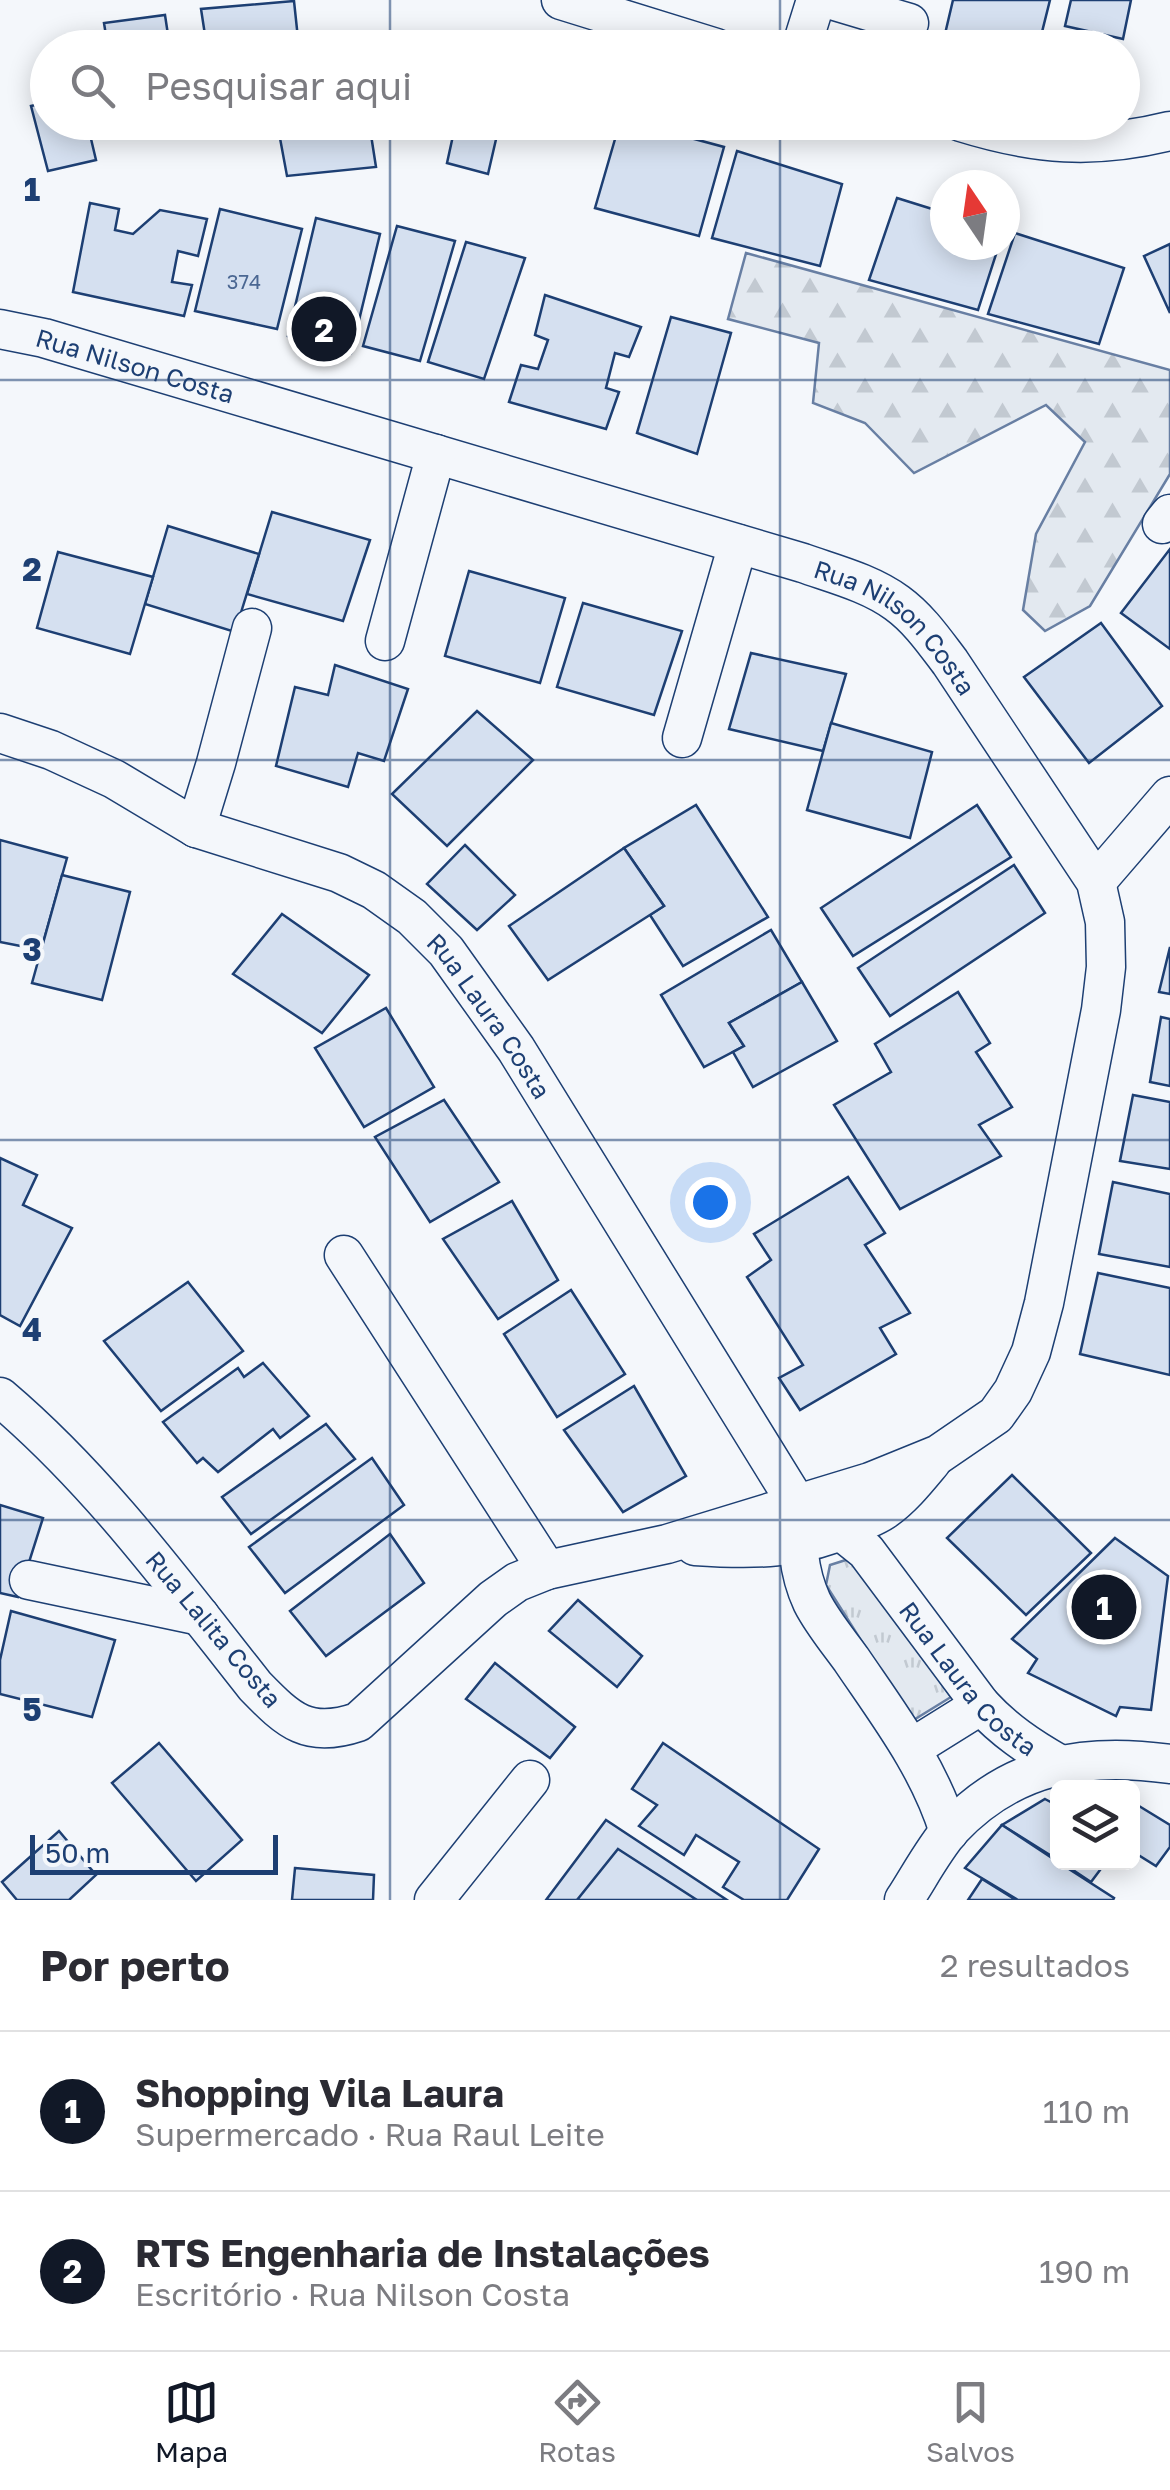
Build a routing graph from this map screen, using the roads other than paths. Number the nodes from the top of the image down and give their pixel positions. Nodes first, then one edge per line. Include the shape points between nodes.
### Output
1 (561, 0) edge
2 (816, 0) edge
3 (832, 0) edge
4 (908, 22) dead end
5 (658, 30) edge
6 (807, 30) edge
7 (1170, 131) edge
8 (1140, 136) edge
9 (1033, 140) edge
10 (1120, 140) edge
11 (0, 329) edge
12 (436, 454) junction
13 (738, 544) junction
14 (252, 628) dead end
15 (385, 641) dead end
16 (0, 733) edge
17 (682, 738) dead end
18 (1170, 796) edge
19 (196, 828) junction
20 (1096, 882) junction
21 (344, 1254) dead end
22 (0, 1397) edge
23 (939, 1454) junction
24 (798, 1504) junction
25 (842, 1530) junction
26 (668, 1544) junction
27 (796, 1545) junction
28 (547, 1570) junction
29 (28, 1580) dead end
30 (200, 1616) junction
31 (981, 1705) junction
32 (912, 1748) junction
33 (1059, 1764) junction
34 (1170, 1764) edge
35 (530, 1780) dead end
36 (948, 1832) junction
37 (434, 1900) edge
38 (904, 1900) edge

1 - 5 street
2 - 6 street
3 - 4 street
7 - 8 street
9 - 10 street
11 - 12 street, Rua Nilson Costa
12 - 13 street, Rua Nilson Costa
12 - 15 street
13 - 17 street
13 - 20 street, Rua Nilson Costa via 854,580 896,602 926,630
14 - 19 street
16 - 19 street, Rua Laura Costa via 114,779
18 - 20 street
19 - 24 street, Rua Laura Costa via 340,873 412,917 446,951 516,1050
20 - 23 street, Rua Nilson Costa via 1106,967 1101,1010 1035,1336 996,1415
21 - 28 street
22 - 30 street, Rua Lalita Costa via 69,1460
23 - 24 street, Rua Nilson Costa
23 - 25 street, Rua Nilson Costa via 881,1512
24 - 25 street, Rua Laura Costa
24 - 26 street, Rua Lalita Costa
24 - 27 street
25 - 27 street, Rua Nilson Costa
25 - 31 street, Rua Laura Costa via 884,1572
26 - 27 street, Rua Lalita Costa via 743,1550
26 - 28 street, Rua Lalita Costa
27 - 32 street via 813,1604
28 - 30 street, Rua Lalita Costa via 493,1599 373,1710 337,1729 300,1724 276,1708
29 - 30 street
31 - 32 street
31 - 33 street, Rua Laura Costa via 1000,1726
32 - 36 street
33 - 34 street
33 - 36 street via 1002,1788
35 - 37 street
36 - 38 street

